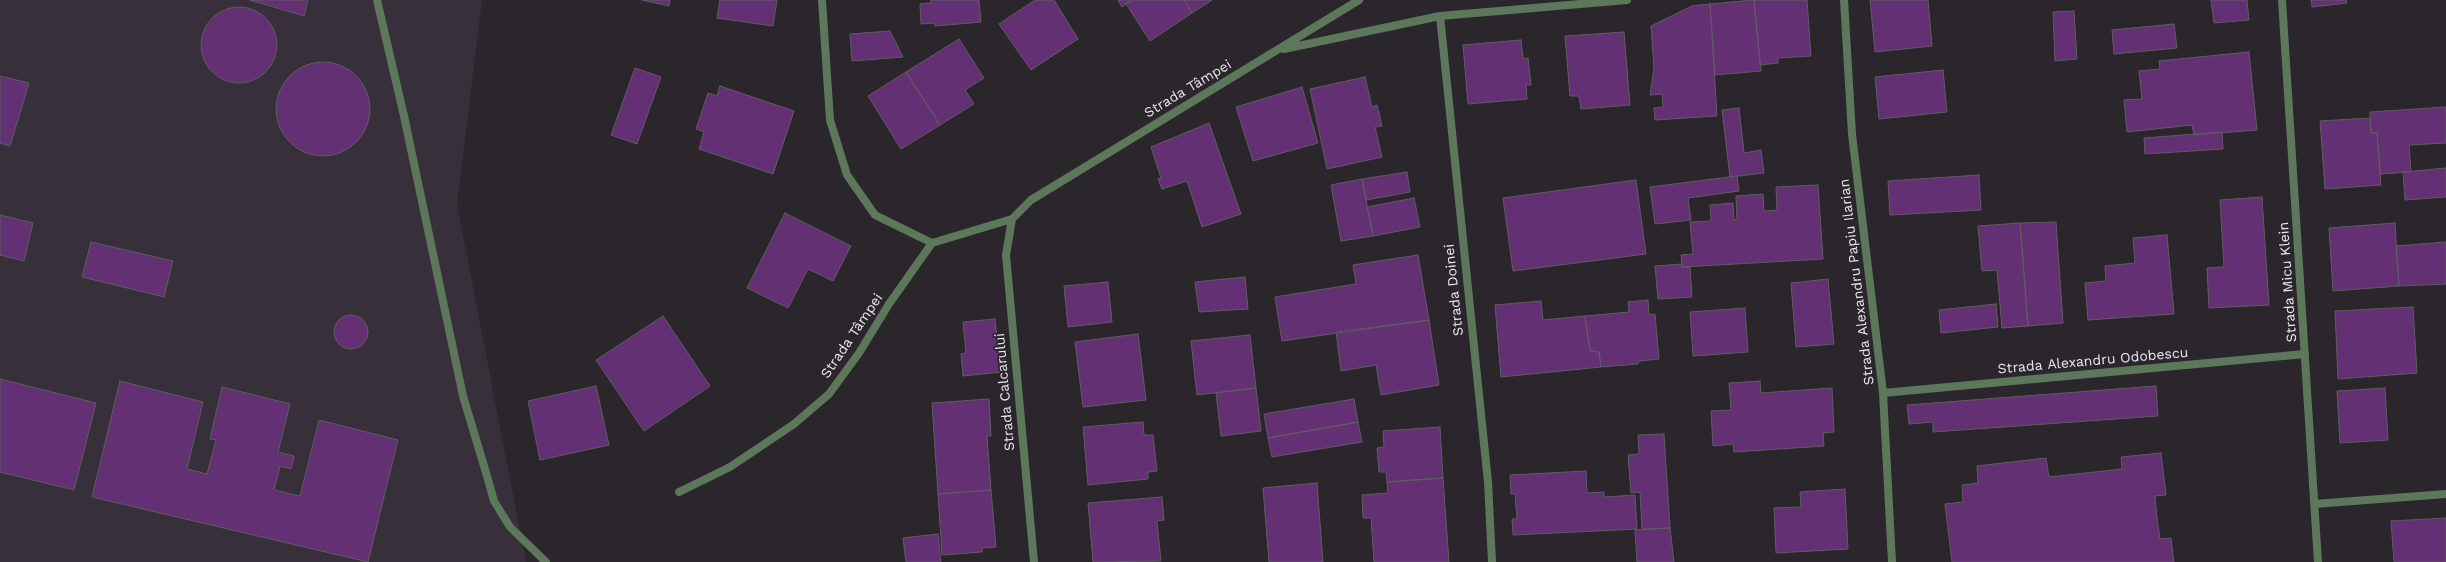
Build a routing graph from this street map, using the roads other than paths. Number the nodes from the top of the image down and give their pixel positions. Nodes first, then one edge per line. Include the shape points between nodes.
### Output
1 (377, 0) edge
2 (822, 0) edge
3 (1359, 0) edge
4 (1627, 0) edge
5 (1844, 0) edge
6 (2282, 0) edge
7 (1440, 16) junction
8 (1278, 50) junction
9 (1012, 219) junction
10 (932, 244) junction
11 (2305, 354) junction
12 (1883, 393) junction
13 (679, 492) dead end
14 (2446, 494) edge
15 (2314, 504) junction
16 (546, 562) edge
17 (1034, 562) edge
18 (1492, 562) edge
19 (1892, 562) edge
20 (2318, 562) edge

1 - 16 street via 404,116 462,396 486,476 494,501 510,527
2 - 10 street via 830,120 847,175 874,215
3 - 8 street, Strada Tâmpei
4 - 7 street
5 - 12 street, Strada Alexandru Papiu Ilarian via 1852,134
6 - 11 street, Strada Micu Klein
7 - 8 street
7 - 18 street, Strada Doinei via 1488,482
8 - 9 street, Strada Tâmpei via 1030,200
9 - 10 street
9 - 17 street, Strada Calcarului via 1006,255
10 - 13 street, Strada Tâmpei via 829,394 794,424 730,467
11 - 12 street, Strada Alexandru Odobescu
11 - 15 street, Strada Micu Klein
12 - 19 street, Strada Alexandru Papiu Ilarian
14 - 15 street
15 - 20 street, Strada Micu Klein

